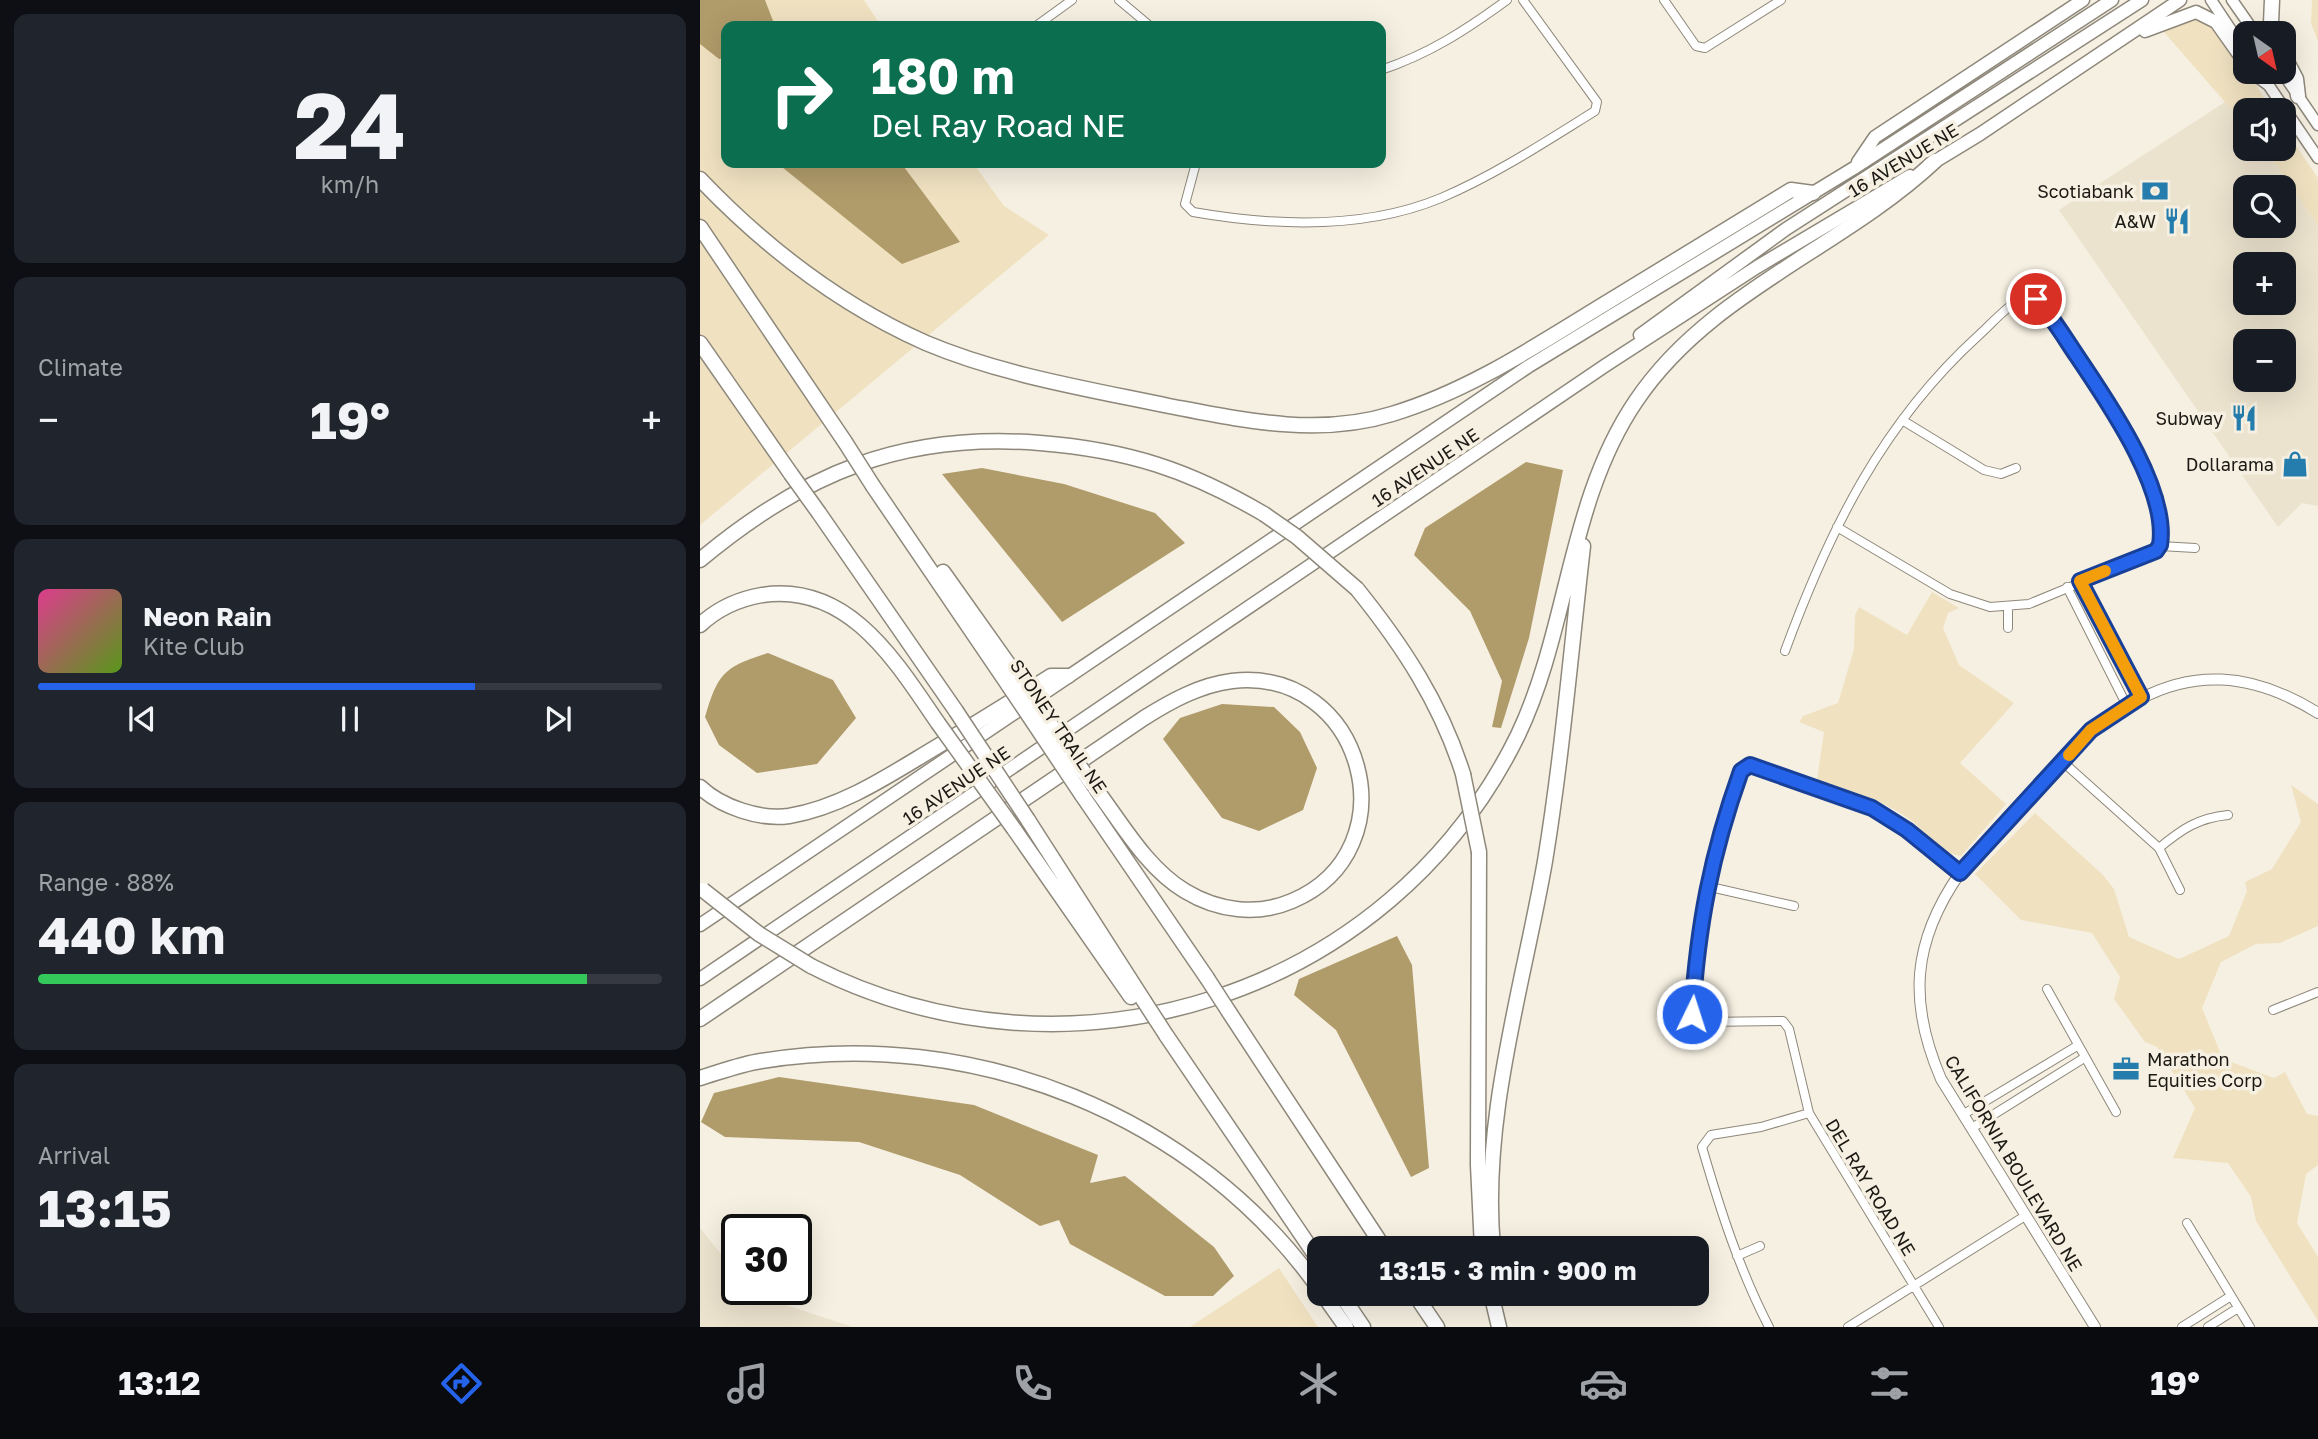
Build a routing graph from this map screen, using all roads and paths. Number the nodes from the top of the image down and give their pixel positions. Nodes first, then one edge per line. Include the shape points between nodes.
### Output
1 (1072, 0) edge
2 (1119, 0) edge
3 (1507, 0) edge
4 (1523, 0) edge
5 (1664, 0) edge
6 (1781, 0) edge
7 (2083, 0) edge
8 (2112, 0) edge
9 (2142, 0) edge
10 (2180, 0) edge
11 (2211, 0) edge
12 (2232, 0) edge
13 (2272, 0) edge
14 (1044, 21) edge
15 (1144, 21) edge
16 (2247, 21) edge
17 (2271, 21) edge
18 (2233, 33) edge
19 (2128, 37) junction
20 (2233, 46) edge
21 (1386, 68) edge
22 (2296, 79) edge
23 (2268, 84) edge
24 (2290, 84) edge
25 (2298, 96) junction
26 (2318, 125) edge
27 (2318, 159) edge
28 (1935, 161) junction
29 (1191, 168) edge
30 (1854, 168) junction
31 (700, 179) edge
32 (1813, 193) junction
33 (700, 227) edge
34 (700, 342) edge
35 (1605, 365) junction
36 (1902, 420) junction
37 (2016, 468) dead end
38 (1597, 478) junction
39 (1837, 527) junction
40 (2160, 545) junction
41 (2195, 548) dead end
42 (700, 560) edge
43 (2080, 581) junction
44 (2067, 587) junction
45 (2008, 607) junction
46 (700, 625) edge
47 (2008, 628) dead end
48 (1785, 651) dead end
49 (1068, 676) junction
50 (1014, 683) junction
51 (2141, 697) junction
52 (2126, 704) junction
53 (2318, 713) edge
54 (2063, 762) junction
55 (700, 787) edge
56 (2228, 815) dead end
57 (2159, 848) junction
58 (1960, 873) junction
59 (1706, 886) junction
60 (701, 889) edge
61 (2180, 890) dead end
62 (1794, 906) dead end
63 (700, 925) edge
64 (700, 979) edge
65 (2048, 989) dead end
66 (2318, 992) edge
67 (1140, 1002) junction
68 (2273, 1010) dead end
69 (700, 1020) edge
70 (2077, 1046) junction
71 (2084, 1058) junction
72 (700, 1078) edge
73 (2116, 1112) dead end
74 (1809, 1113) junction
75 (1964, 1114) junction
76 (1972, 1128) junction
77 (2025, 1216) junction
78 (2187, 1223) dead end
79 (1376, 1236) edge
80 (1481, 1236) edge
81 (1492, 1236) edge
82 (1307, 1243) edge
83 (1760, 1246) dead end
84 (1737, 1256) junction
85 (1307, 1275) edge
86 (1914, 1287) junction
87 (2231, 1296) junction
88 (1331, 1306) edge
89 (1349, 1306) edge
90 (1423, 1306) edge
91 (1494, 1306) edge
92 (1498, 1306) edge
93 (2238, 1308) junction
94 (1346, 1327) edge
95 (1363, 1327) edge
96 (1437, 1327) edge
97 (1499, 1327) edge
98 (1769, 1327) edge
99 (1848, 1327) edge
100 (1939, 1327) edge
101 (2095, 1327) edge
102 (2182, 1327) edge
103 (2208, 1327) edge
104 (2250, 1327) edge

1 - 14 street
2 - 15 street
3 - 21 street via 1450,41
4 - 29 street via 1597,102 1595,111 1483,178 1439,199 1388,213 1281,223 1193,212 1185,204
5 - 6 street via 1696,46 1705,48
7 - 30 highway via 1875,137
8 - 30 highway, 16 AVENUE NE
9 - 35 highway via 1786,229 1658,319
10 - 19 highway, 16 AVENUE NE
11 - 18 main road
12 - 16 main road
13 - 17 highway
19 - 20 highway via 2196,12 2216,22
19 - 28 highway, 16 AVENUE NE
22 - 25 highway
23 - 27 main road
24 - 25 main road
25 - 26 main road
28 - 35 highway, 16 AVENUE NE
28 - 38 highway via 1903,191 1698,331 1635,402
30 - 32 highway, 16 AVENUE NE
31 - 32 highway via 787,260 926,343 1080,388 1267,425 1335,425 1376,418 1454,392 1791,190
32 - 49 highway, 16 AVENUE NE via 1528,366
33 - 50 highway, STONEY TRAIL NE, bridge
34 - 67 highway, bridge via 956,711
35 - 64 highway, 16 AVENUE NE
36 - 37 street via 1984,470 2001,474
36 - 39 street via 1862,476
36 - 40 street via 1935,378 1986,328 2018,300 2036,299 2136,450 2160,524
38 - 60 highway, bridge via 1531,703 1498,769 1446,844 1424,866 1347,932 1301,961 1183,1008 1134,1019 1030,1026 940,1013 870,992 811,966 759,934
38 - 81 highway via 1584,534 1547,847 1498,1109 1490,1205
39 - 45 street via 1950,594 1990,607
39 - 48 street
40 - 41 street
40 - 43 street via 2150,554
42 - 80 highway, bridge via 750,520 834,474 878,457 973,439 1086,446 1193,475 1297,537 1357,589 1415,666 1463,774 1479,852
43 - 44 street
43 - 51 street
44 - 45 street via 2029,604
44 - 52 street
45 - 47 street
46 - 67 highway, bridge via 749,597 779,593 828,603 858,622 887,652
49 - 55 highway via 1051,676 878,782 808,812 786,816 752,812
49 - 63 highway, 16 AVENUE NE
50 - 69 highway, bridge via 1092,784 1153,865 1210,904 1243,910 1281,906 1317,887 1345,855 1361,811 1359,769 1354,751 1331,715 1280,685 1247,680 1211,686 1144,718
50 - 79 highway, STONEY TRAIL NE, bridge via 1082,796
51 - 52 street, CALIFORNIA BOULEVARD NE
51 - 53 street, CALIFORNIA BOULEVARD NE via 2169,685 2233,681 2259,684
52 - 54 street, CALIFORNIA BOULEVARD NE via 2091,730
54 - 57 street
54 - 58 street, CALIFORNIA BOULEVARD NE
56 - 57 street via 2184,827
57 - 61 street
58 - 59 street, DEL RAY ROAD NE via 1872,808 1750,765 1741,771
58 - 75 street, CALIFORNIA BOULEVARD NE via 1942,898 1927,933 1919,968 1919,997 1927,1046
59 - 62 street
59 - 74 street, DEL RAY ROAD NE via 1692,1014 1702,1022 1783,1021 1789,1029
65 - 70 street
66 - 68 street
67 - 82 highway
70 - 71 street
70 - 75 street
71 - 73 street
71 - 76 street
72 - 85 highway via 760,1061 879,1053 940,1059 1018,1076 1095,1105 1190,1159 1256,1216
74 - 84 street via 1711,1135 1702,1147
74 - 86 street, DEL RAY ROAD NE
75 - 76 street, CALIFORNIA BOULEVARD NE
76 - 77 street, CALIFORNIA BOULEVARD NE
77 - 86 street
77 - 101 street, CALIFORNIA BOULEVARD NE
78 - 87 street
83 - 84 street
84 - 98 street
86 - 99 street
86 - 100 street, DEL RAY ROAD NE
87 - 93 street
87 - 102 street
88 - 94 highway
89 - 95 highway
90 - 96 highway
91 - 97 highway
92 - 97 highway
93 - 103 street
93 - 104 street

